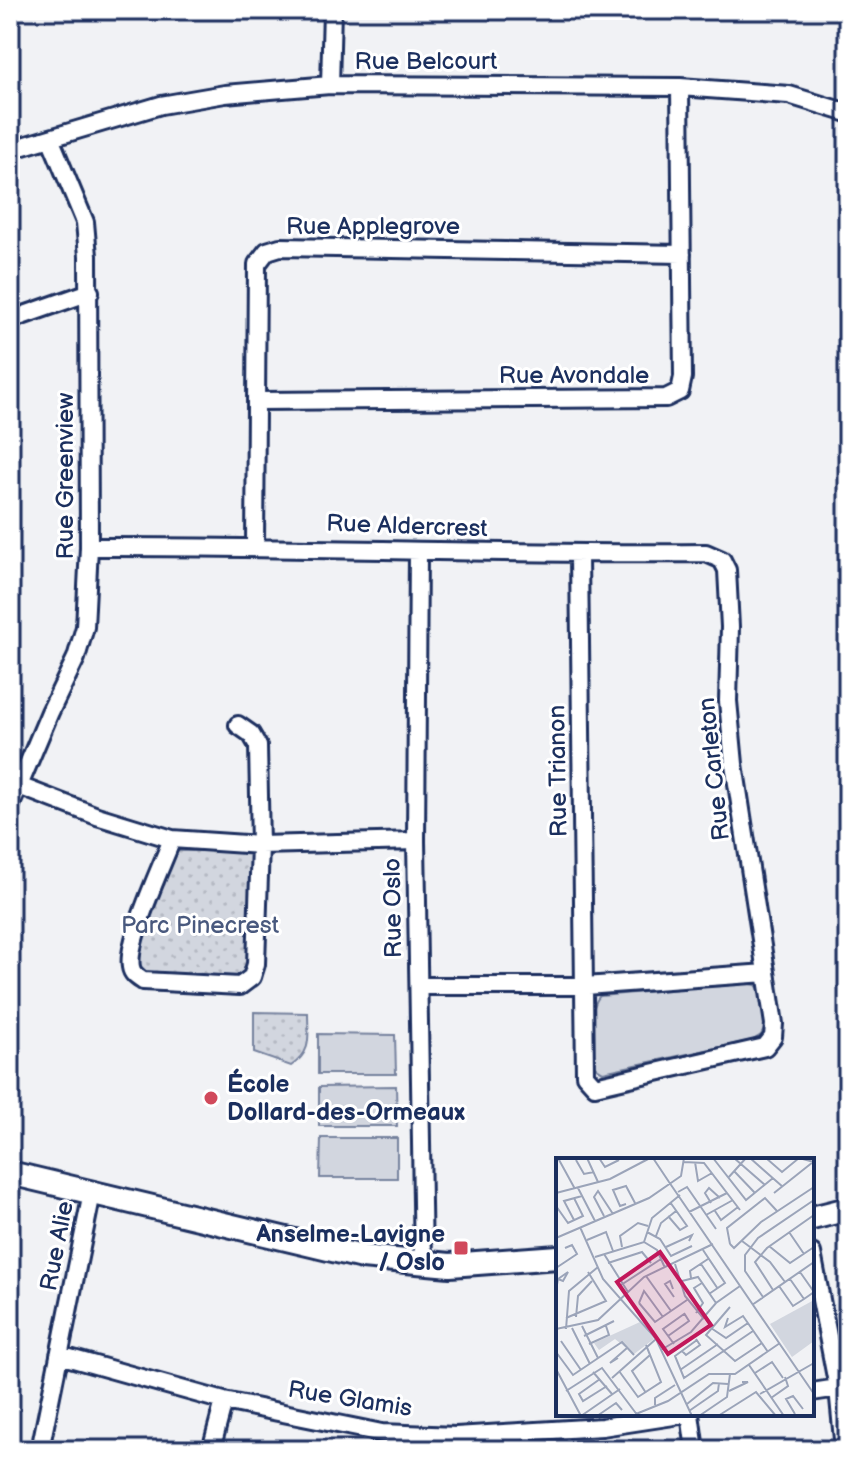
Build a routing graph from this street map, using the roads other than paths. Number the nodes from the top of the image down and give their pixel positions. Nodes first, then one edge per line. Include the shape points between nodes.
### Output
1 (332, 10) edge
2 (330, 85) junction
3 (680, 87) junction
4 (848, 113) edge
5 (50, 138) junction
6 (10, 150) edge
7 (682, 254) junction
8 (90, 292) junction
9 (10, 320) edge
10 (257, 401) junction
11 (255, 546) junction
12 (89, 547) junction
13 (418, 551) junction
14 (579, 555) junction
15 (722, 560) joint
16 (238, 725) dead end
17 (19, 786) junction
18 (10, 807) edge
19 (172, 839) junction
20 (416, 841) junction
21 (260, 845) junction
22 (766, 973) junction
23 (419, 986) junction
24 (585, 986) junction
25 (10, 1173) edge
26 (92, 1193) junction
27 (848, 1209) edge
28 (814, 1218) edge
29 (556, 1257) edge
30 (423, 1263) junction
31 (814, 1263) edge
32 (59, 1355) junction
33 (838, 1388) junction
34 (814, 1392) edge
35 (224, 1401) junction
36 (675, 1416) edge
37 (688, 1416) edge
38 (40, 1450) edge
39 (211, 1450) edge
40 (695, 1450) edge
41 (844, 1450) edge

1 - 2 street
2 - 3 street, Rue Belcourt
2 - 5 street, Rue Belcourt via 161,105
3 - 4 street, Rue Belcourt via 789,95
3 - 7 street, Rue Avondale
5 - 6 street, Rue Belcourt
5 - 8 street, Rue Greenview via 85,222
7 - 10 street, Rue Avondale via 683,377 680,391 666,398
7 - 10 street, Rue Applegrove via 280,247 267,251 257,264
8 - 9 street
8 - 12 street, Rue Greenview
10 - 11 street, Rue Applegrove
11 - 12 street, Rue Aldercrest
11 - 13 street, Rue Aldercrest
12 - 17 street, Rue Greenview via 85,627 76,658
13 - 14 street, Rue Aldercrest
13 - 20 street, Rue Oslo
14 - 15 street, Rue Aldercrest via 706,553
14 - 24 street, Rue Trianon
15 - 22 street, Rue Carleton via 727,570 734,764
16 - 21 street via 258,746
17 - 18 street, Rue Greenview
17 - 19 street
19 - 21 street
19 - 21 street via 132,944 131,966 143,981 240,986 252,977
20 - 21 street
20 - 23 street, Rue Oslo
22 - 24 street
22 - 24 street, Rue Carleton via 774,1024 765,1047 595,1086 585,1075
23 - 24 street
23 - 30 street, Rue Oslo
25 - 26 street
26 - 30 street via 362,1257
26 - 32 street, Rue Alie
27 - 28 street
29 - 30 street
31 - 33 street
32 - 35 street, Rue Glamis
32 - 38 street, Rue Alie
33 - 34 street
33 - 41 street
35 - 36 street, Rue Glamis via 382,1433 456,1436 602,1427
35 - 39 street
37 - 40 street

